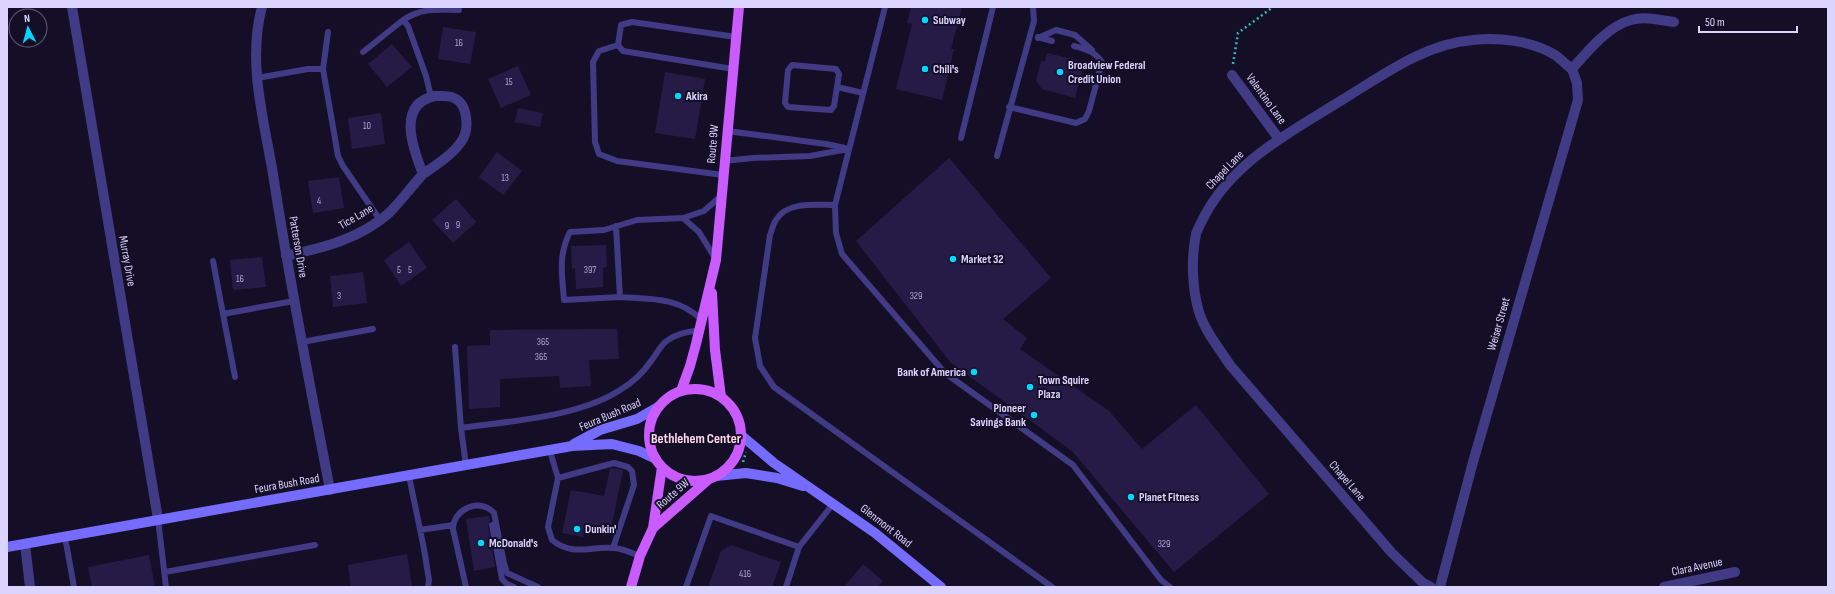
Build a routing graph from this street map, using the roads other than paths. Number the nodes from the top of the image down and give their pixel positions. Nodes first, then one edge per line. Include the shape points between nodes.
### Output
1 (72, 7) edge
2 (262, 7) edge
3 (739, 7) edge
4 (885, 7) edge
5 (993, 7) edge
6 (1033, 7) edge
7 (459, 10) dead end
8 (403, 20) junction
9 (1674, 22) dead end
10 (328, 32) dead end
11 (1030, 36) junction
12 (736, 37) junction
13 (1038, 38) junction
14 (1052, 41) dead end
15 (618, 45) junction
16 (1074, 46) dead end
17 (363, 52) dead end
18 (1096, 54) junction
19 (323, 69) junction
20 (733, 69) junction
21 (1572, 69) junction
22 (1232, 75) road end
23 (257, 78) junction
24 (837, 87) junction
25 (863, 93) junction
26 (431, 97) junction
27 (1009, 107) junction
28 (727, 131) junction
29 (961, 138) dead end
30 (1279, 139) junction
31 (848, 148) junction
32 (997, 156) dead end
33 (724, 161) junction
34 (423, 174) junction
35 (723, 175) junction
36 (722, 195) junction
37 (834, 205) junction
38 (683, 218) junction
39 (380, 220) junction
40 (616, 226) junction
41 (286, 256) junction
42 (716, 260) junction
43 (213, 261) dead end
44 (711, 283) junction
45 (620, 296) junction
46 (294, 301) junction
47 (223, 314) junction
48 (701, 325) junction
49 (373, 329) dead end
50 (302, 342) junction
51 (455, 347) dead end
52 (235, 376) dead end
53 (681, 391) junction
54 (721, 397) junction
55 (658, 408) junction
56 (461, 428) junction
57 (742, 436) junction
58 (572, 446) junction
59 (550, 451) junction
60 (659, 463) junction
61 (466, 466) junction
62 (409, 476) junction
63 (712, 477) junction
64 (558, 478) junction
65 (812, 489) junction
66 (330, 490) junction
67 (833, 504) junction
68 (482, 505) junction
69 (158, 519) junction
70 (452, 525) junction
71 (653, 528) junction
72 (420, 530) junction
73 (65, 537) junction
74 (24, 544) junction
75 (315, 545) dead end
76 (7, 547) edge
77 (800, 547) junction
78 (613, 548) junction
79 (640, 556) junction
80 (165, 572) junction
81 (1735, 572) dead end
82 (30, 587) edge
83 (74, 587) edge
84 (166, 587) edge
85 (428, 587) edge
86 (466, 587) edge
87 (514, 587) edge
88 (538, 587) edge
89 (631, 587) edge
90 (686, 587) edge
91 (786, 587) edge
92 (941, 587) edge
93 (1052, 587) edge
94 (1170, 587) edge
95 (1431, 587) edge
96 (1440, 587) edge
97 (1664, 587) edge

1 - 69 street, Murray Drive
2 - 23 street, Patterson Drive via 256,43
3 - 12 main road, Route 9W
4 - 25 lane
5 - 29 lane
6 - 11 lane via 1034,21
7 - 8 lane via 425,9
8 - 17 lane
8 - 26 lane via 408,26
9 - 21 street via 1646,18 1630,20 1598,40
10 - 19 lane
11 - 13 lane
11 - 27 lane
12 - 15 lane via 632,22 621,25
12 - 20 main road, Route 9W
13 - 14 lane
13 - 18 lane via 1056,30 1075,35
15 - 20 lane via 622,51
15 - 35 lane via 599,51 593,62 595,142 599,154 617,161
16 - 18 lane
18 - 27 lane via 1102,62 1085,120 1076,124
19 - 23 lane via 308,69
19 - 39 lane via 338,156
20 - 28 main road, Route 9W
21 - 30 street, Chapel Lane via 1556,56 1535,46 1506,40 1473,40 1446,45 1396,66
21 - 96 street, Weiser Street via 1577,83 1578,100 1473,462
22 - 30 street, Valentino Lane
23 - 41 street, Patterson Drive
24 - 24 lane via 839,74 836,69 792,65 788,70 785,103 788,107 831,110
24 - 25 lane
25 - 31 lane
26 - 34 street via 420,102 411,118 414,149
26 - 34 street, Tice Lane via 446,96 459,102 466,118 466,130 462,142
27 - 32 lane
28 - 31 lane
28 - 33 main road, Route 9W
30 - 95 street, Chapel Lane via 1229,182 1212,203 1199,227 1193,257 1200,313 1212,338 1230,364 1392,553
31 - 33 lane via 810,156
31 - 37 lane
33 - 35 main road, Route 9W
34 - 39 street, Tice Lane
35 - 36 main road, Route 9W
36 - 38 lane via 704,211
36 - 42 main road, Route 9W
37 - 93 lane via 805,205 787,210 776,219 770,235 755,338 760,366 774,387
37 - 94 lane via 836,233 842,254 945,373 1073,465 1161,580
38 - 40 lane via 637,220
38 - 42 lane via 699,232
39 - 41 street, Tice Lane via 351,237
40 - 45 lane
40 - 45 lane via 604,230 570,232 563,245 561,271 564,300
41 - 46 street, Patterson Drive
42 - 44 main road, Route 9W
43 - 47 lane
44 - 48 main road, Route 9W
44 - 54 main road, Route 9W
45 - 48 lane via 678,303 693,311
46 - 47 lane
46 - 50 street, Patterson Drive
47 - 52 lane
48 - 53 main road, Route 9W
48 - 56 lane via 668,340 639,375 620,390 598,402 556,413
49 - 50 lane
50 - 66 street, Patterson Drive
51 - 56 lane
53 - 54 main road via 708,390
53 - 55 main road via 668,398
54 - 57 main road via 732,407 739,421
55 - 58 main road, Feura Bush Road via 637,419 600,430
55 - 60 main road via 649,433 650,446
56 - 61 lane
57 - 63 main road via 734,460 726,469
57 - 65 main road, Glenmont Road via 774,463
58 - 59 main road, Feura Bush Road
58 - 60 main road, Feura Bush Road via 612,444 639,451
59 - 61 main road, Feura Bush Road
59 - 64 lane
60 - 63 main road via 672,475 684,479 696,481
60 - 71 main road, Route 9W
61 - 62 main road, Feura Bush Road
62 - 66 main road, Feura Bush Road
62 - 72 lane
63 - 65 main road, Glenmont Road via 746,473 777,478
63 - 71 main road, Route 9W
64 - 78 lane via 548,527 552,540 556,544 581,551
64 - 78 lane via 614,463 628,466 632,471 634,484
65 - 67 main road, Glenmont Road
66 - 69 main road, Feura Bush Road
67 - 77 lane
67 - 92 main road, Glenmont Road via 875,533
68 - 70 lane via 475,505 459,512
68 - 87 lane via 490,515 502,580
68 - 88 lane via 494,513 507,573
69 - 73 main road, Feura Bush Road
69 - 80 lane
70 - 72 lane
70 - 86 lane
71 - 79 main road, Route 9W
72 - 85 lane
73 - 74 main road, Feura Bush Road
73 - 83 lane
74 - 76 main road, Feura Bush Road
74 - 82 street
75 - 80 lane
77 - 90 lane via 711,516
77 - 91 lane
78 - 79 lane
79 - 89 main road, Route 9W
80 - 84 lane
81 - 97 street, Clara Avenue

